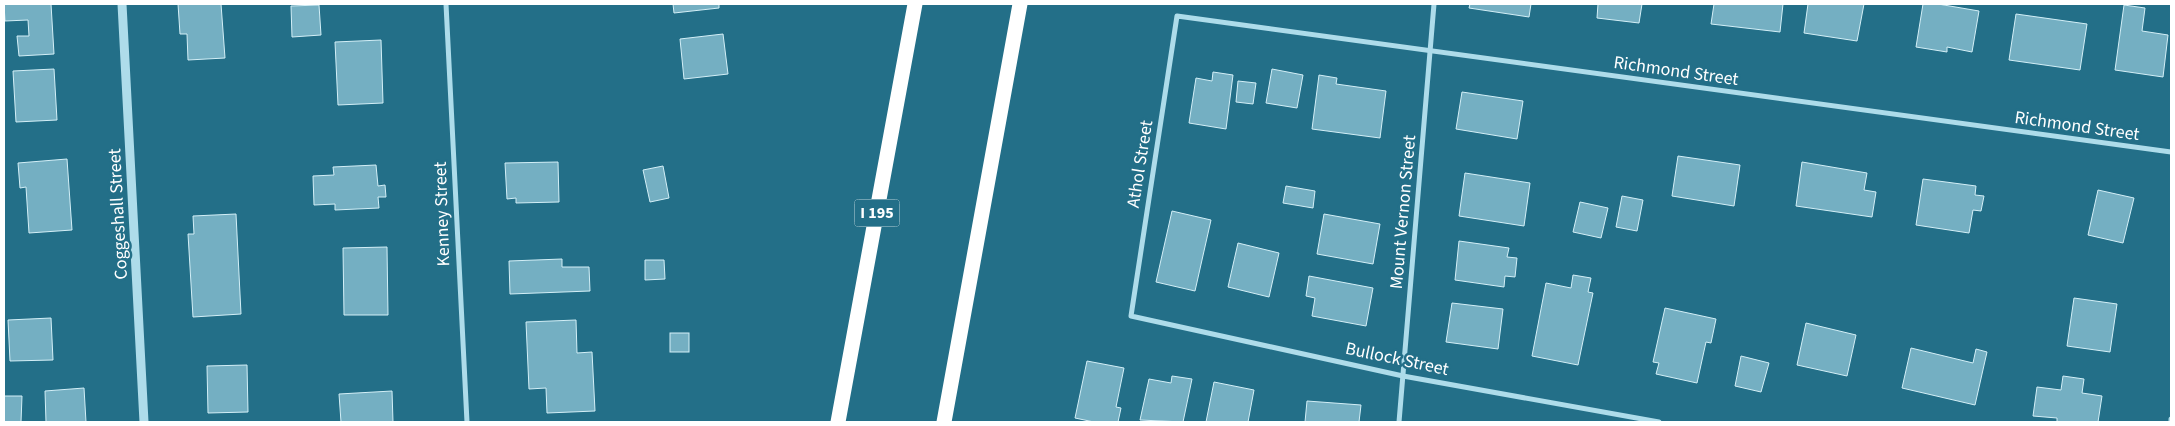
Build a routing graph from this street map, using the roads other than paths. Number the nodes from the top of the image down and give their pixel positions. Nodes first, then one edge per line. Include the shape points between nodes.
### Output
1 (122, 4) edge
2 (446, 4) edge
3 (915, 4) edge
4 (1020, 4) edge
5 (1434, 4) edge
6 (1176, 16) joint
7 (1430, 51) junction
8 (2171, 152) edge
9 (1131, 316) joint
10 (1404, 376) junction
11 (144, 422) edge
12 (467, 422) edge
13 (838, 422) edge
14 (944, 422) edge
15 (1399, 422) edge
16 (1659, 422) edge

1 - 11 street, Coggeshall Street
2 - 12 street, Kenney Street
3 - 13 highway, I 195
4 - 14 highway
5 - 7 street, Mount Vernon Street
6 - 7 street, Richmond Street
6 - 9 street, Athol Street
7 - 8 street, Richmond Street
7 - 10 street, Mount Vernon Street
9 - 10 street, Bullock Street
10 - 15 street, Mount Vernon Street
10 - 16 street, Bullock Street

